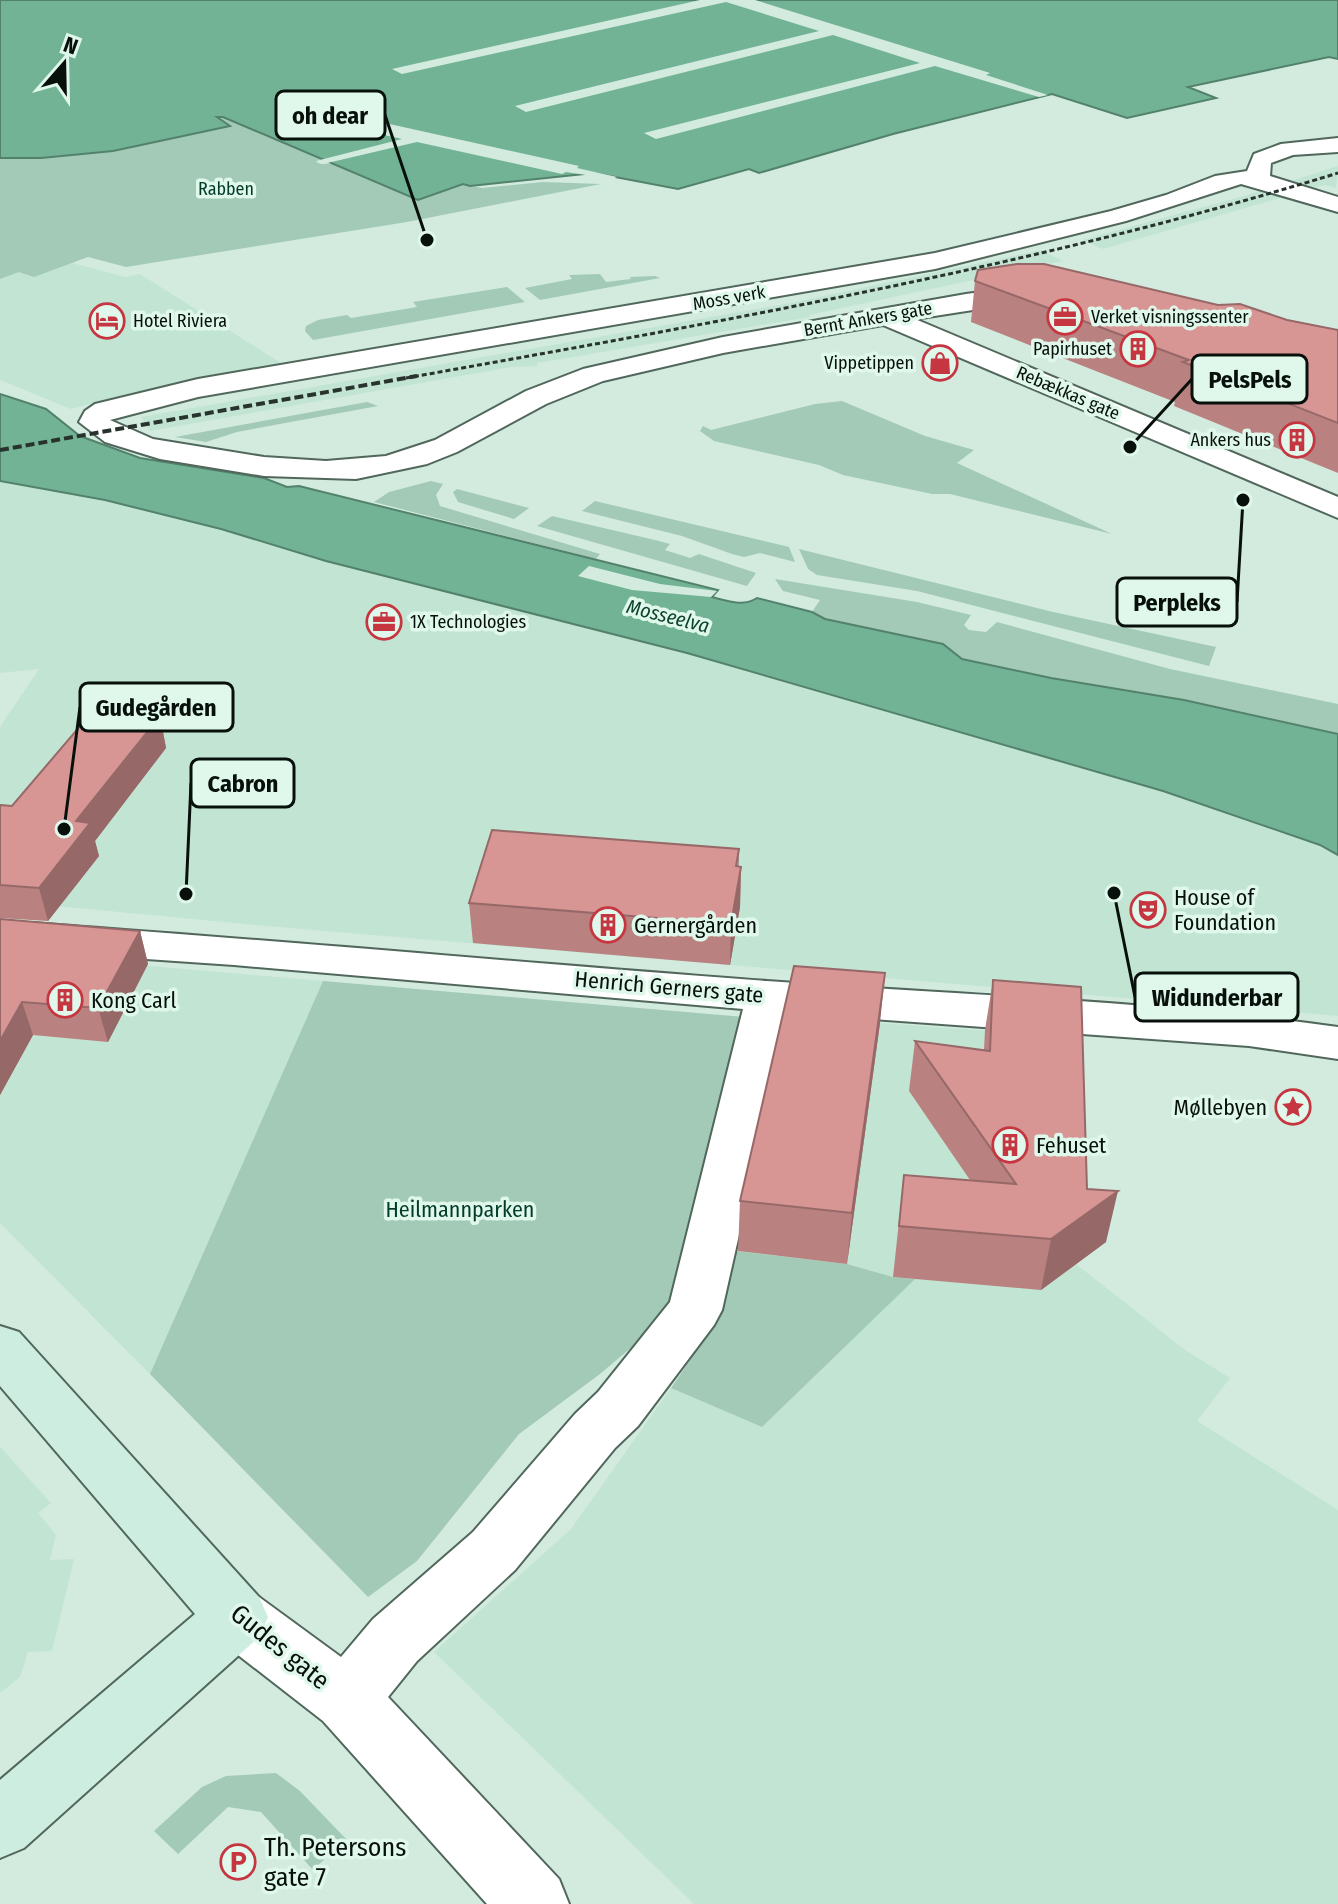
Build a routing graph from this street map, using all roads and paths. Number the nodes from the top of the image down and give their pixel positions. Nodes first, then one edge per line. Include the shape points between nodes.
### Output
1 (1338, 145) edge
2 (1260, 180) junction
3 (1338, 205) edge
4 (1061, 294) edge
5 (887, 317) junction
6 (95, 417) joint
7 (1338, 508) edge
8 (0, 935) edge
9 (766, 996) junction
10 (1338, 1043) edge
11 (0, 1348) edge
12 (237, 1617) junction
13 (346, 1699) junction
14 (0, 1824) edge
15 (534, 1904) edge

1 - 2 street via 1264,157 1258,166
2 - 3 street
2 - 6 street, Moss verk via 1223,181 1118,216 935,261 198,388
4 - 5 street, Bernt Ankers gate via 951,303
5 - 6 street, Bernt Ankers gate via 590,376 391,466 325,472 171,451 100,428
5 - 7 street, Rebækkas gate
8 - 9 street, Henrich Gerners gate
9 - 10 street, Henrich Gerners gate via 1249,1030
9 - 13 street via 695,1310 618,1409 494,1551 395,1640
11 - 12 street, Gudes gate
12 - 13 street, Gudes gate
12 - 14 street
13 - 15 street, Gudes gate

